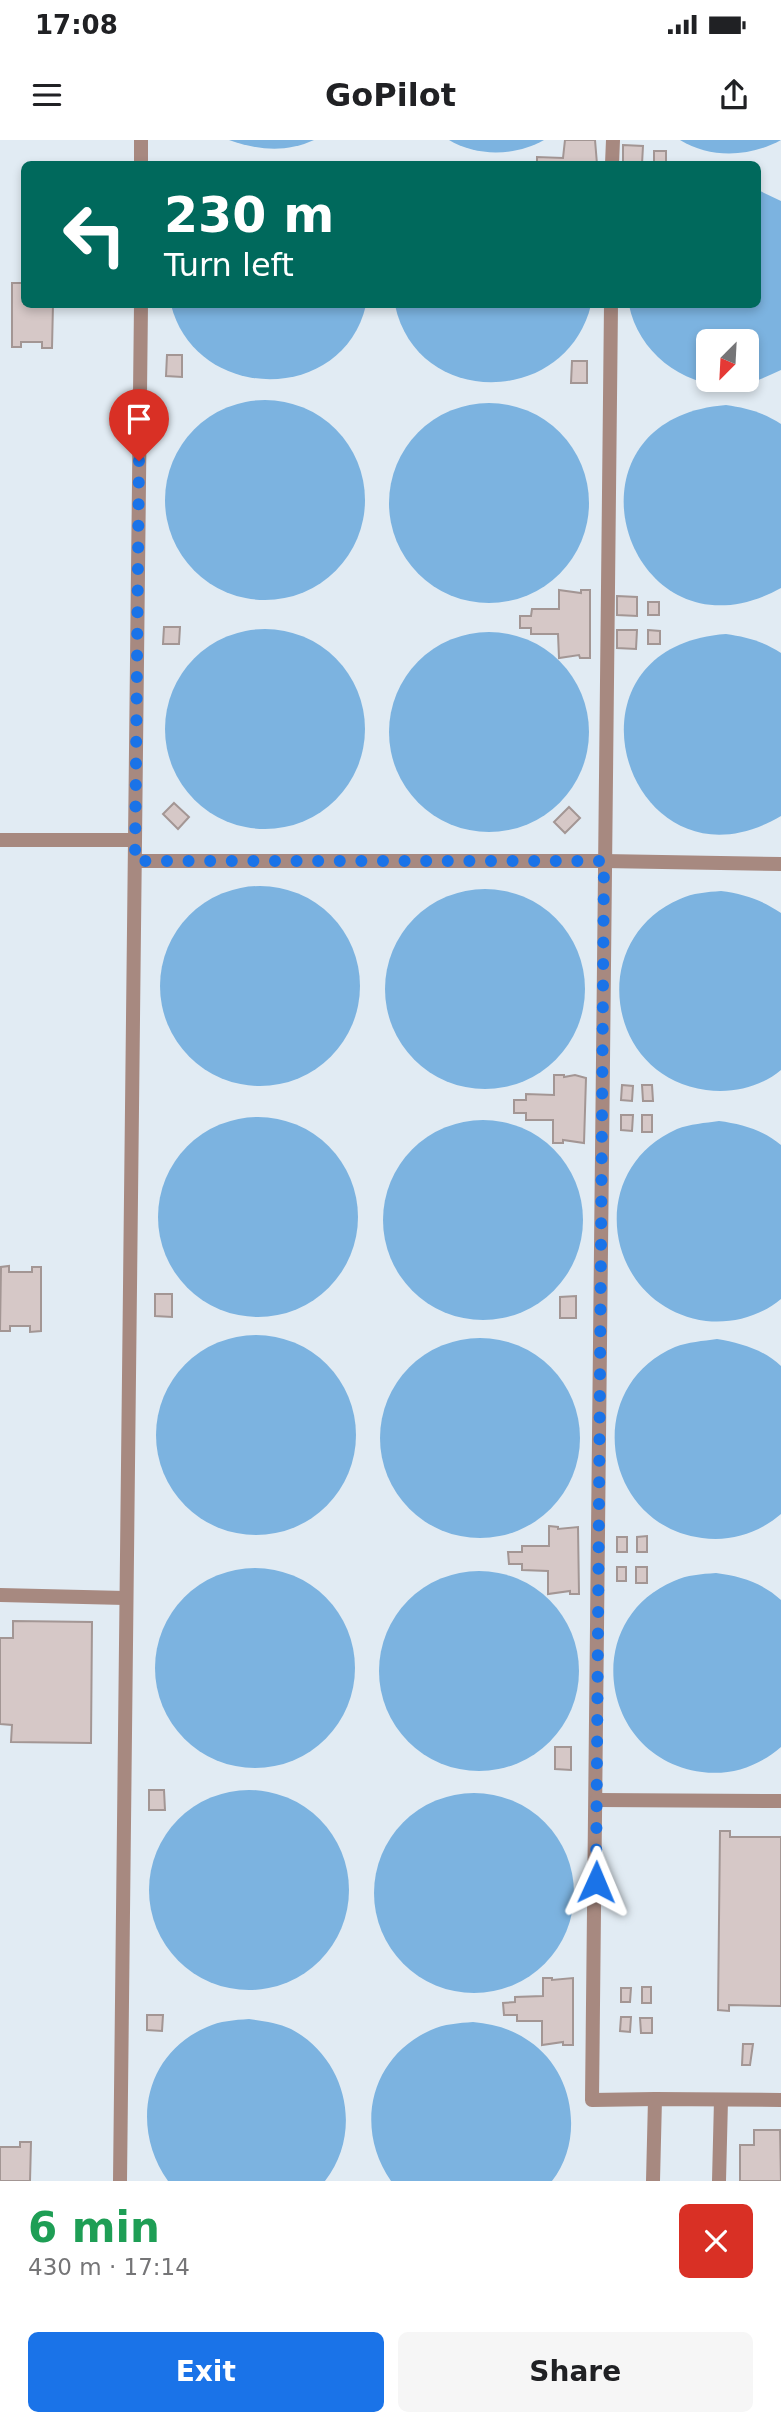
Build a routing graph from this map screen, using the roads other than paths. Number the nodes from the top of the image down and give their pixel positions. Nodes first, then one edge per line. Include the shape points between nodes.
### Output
1 (141, 140) edge
2 (613, 140) edge
3 (141, 161) edge
4 (612, 161) edge
5 (141, 308) edge
6 (611, 308) edge
7 (0, 840) edge
8 (135, 841) junction
9 (135, 861) junction
10 (604, 861) junction
11 (781, 864) edge
12 (0, 1595) edge
13 (125, 1598) junction
14 (597, 1800) junction
15 (781, 1801) edge
16 (655, 2099) junction
17 (721, 2100) junction
18 (781, 2100) edge
19 (120, 2181) edge
20 (653, 2181) edge
21 (719, 2181) edge

1 - 3 lane
2 - 4 lane
5 - 8 lane
6 - 10 lane
7 - 8 lane
8 - 9 lane
9 - 10 lane
9 - 13 lane
10 - 11 lane
10 - 14 lane
12 - 13 lane
13 - 19 lane
14 - 15 lane
14 - 16 lane via 592,2099
16 - 17 lane
16 - 20 lane
17 - 18 lane
17 - 21 lane

